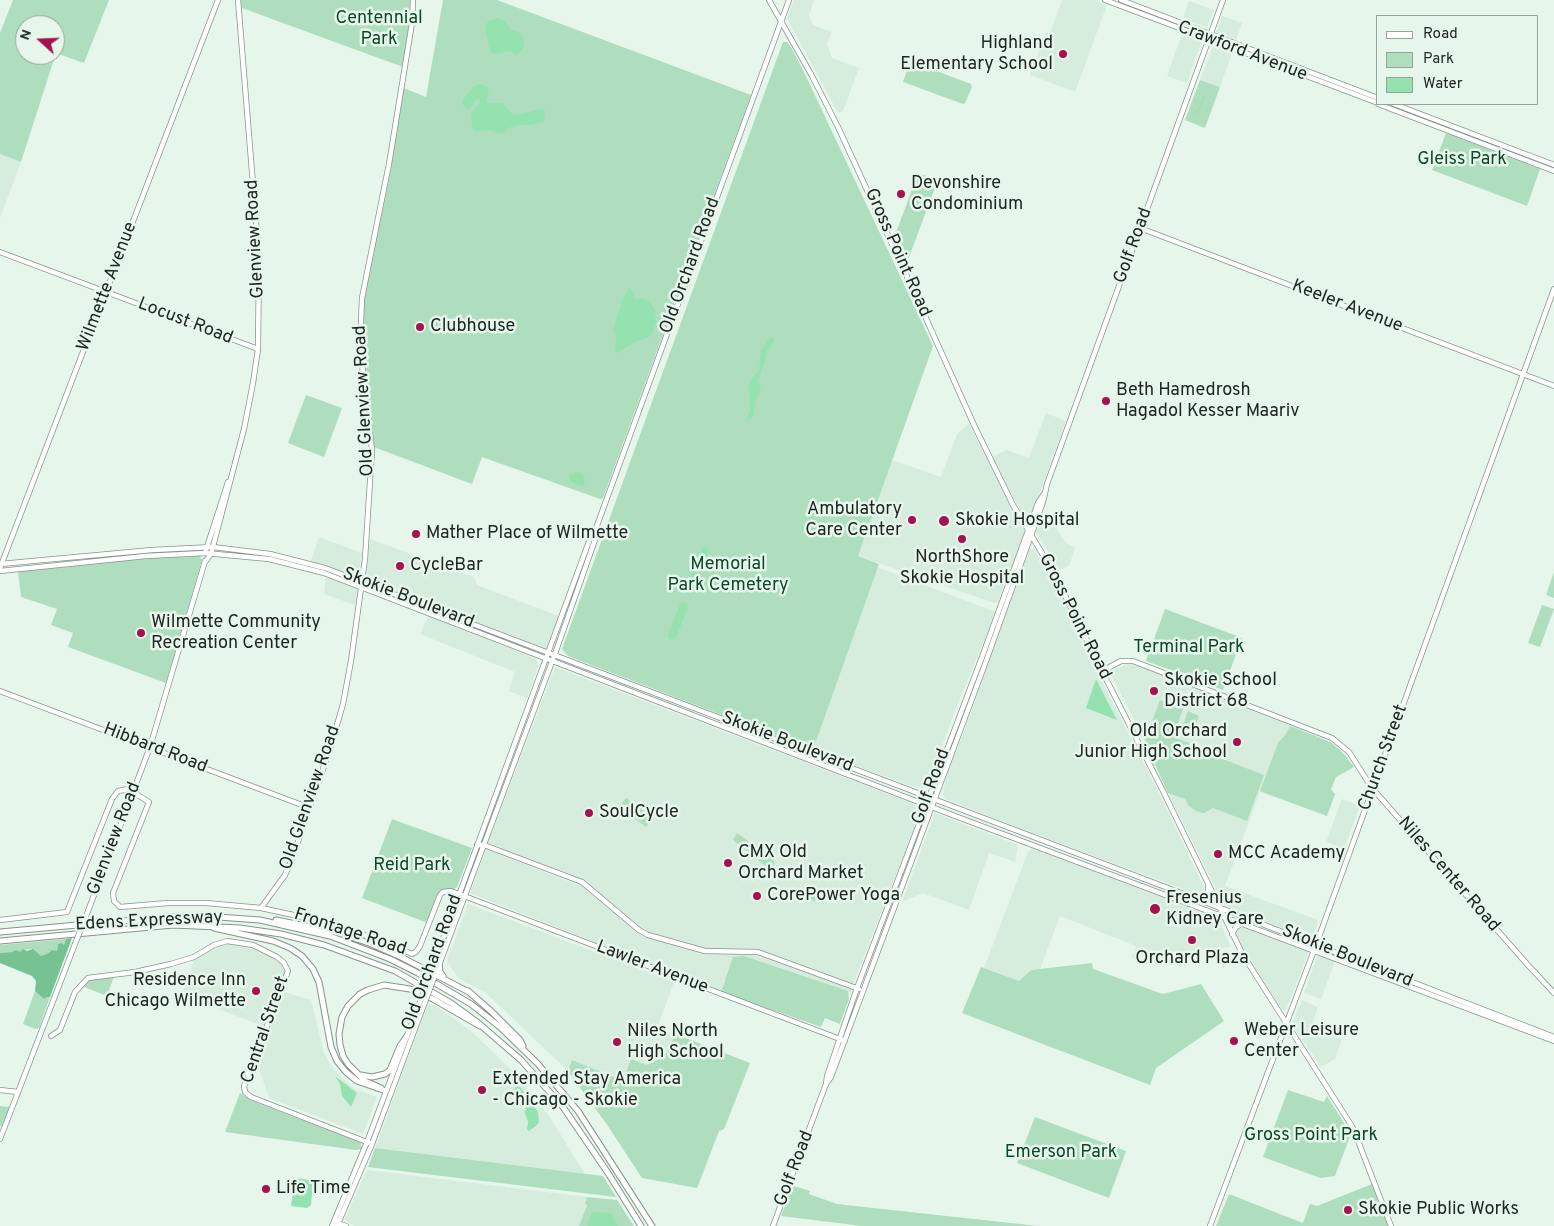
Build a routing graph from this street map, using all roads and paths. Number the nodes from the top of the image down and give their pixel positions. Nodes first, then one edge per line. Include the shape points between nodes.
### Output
1 (219, 0) edge
2 (238, 0) edge
3 (413, 0) edge
4 (769, 0) edge
5 (789, 0) edge
6 (1105, 0) edge
7 (1121, 0) edge
8 (1223, 0) edge
9 (781, 21) junction
10 (1211, 34) junction
11 (1209, 39) junction
12 (1376, 97) edge
13 (1376, 103) edge
14 (1381, 105) edge
15 (1397, 105) edge
16 (1554, 165) edge
17 (1554, 171) edge
18 (1140, 228) junction
19 (0, 252) edge
20 (1554, 289) edge
21 (106, 292) junction
22 (258, 349) junction
23 (1523, 374) junction
24 (1554, 386) edge
25 (1044, 493) junction
26 (1028, 530) junction
27 (595, 531) junction
28 (1031, 536) junction
29 (210, 547) junction
30 (208, 553) junction
31 (0, 567) edge
32 (362, 585) junction
33 (548, 652) junction
34 (555, 654) junction
35 (546, 660) junction
36 (552, 662) junction
37 (1102, 671) junction
38 (0, 691) edge
39 (150, 747) junction
40 (1372, 788) junction
41 (133, 793) junction
42 (929, 797) junction
43 (935, 799) junction
44 (926, 805) junction
45 (310, 808) junction
46 (932, 808) junction
47 (477, 845) junction
48 (484, 845) junction
49 (1208, 884) junction
50 (458, 894) junction
51 (465, 897) junction
52 (1197, 898) junction
53 (1218, 907) junction
54 (262, 908) junction
55 (1223, 916) junction
56 (0, 920) edge
57 (260, 920) junction
58 (1243, 923) junction
59 (201, 925) junction
60 (0, 932) edge
61 (1232, 934) junction
62 (0, 941) edge
63 (1315, 948) junction
64 (440, 963) junction
65 (432, 975) junction
66 (857, 988) junction
67 (863, 990) junction
68 (469, 992) junction
69 (1554, 993) edge
70 (423, 1000) junction
71 (1286, 1023) junction
72 (486, 1029) junction
73 (51, 1036) dead end
74 (407, 1036) junction
75 (1554, 1036) edge
76 (842, 1040) junction
77 (1554, 1041) edge
78 (528, 1054) junction
79 (357, 1073) junction
80 (0, 1090) edge
81 (386, 1091) junction
82 (18, 1092) junction
83 (0, 1139) edge
84 (369, 1143) junction
85 (335, 1224) edge
86 (346, 1226) edge
87 (641, 1226) edge
88 (652, 1226) edge
89 (773, 1226) edge
90 (1210, 1226) edge
91 (1391, 1226) edge

1 - 21 main road, Wilmette Avenue
2 - 22 main road, Glenview Road via 259,258
3 - 32 main road, Old Glenview Road via 389,164 362,298 360,348 372,450
4 - 9 main road, Gross Point Road
5 - 9 main road, Old Orchard Road
6 - 11 main road, Crawford Avenue
7 - 10 main road, Crawford Avenue
8 - 10 main road, Golf Road
9 - 26 main road, Gross Point Road via 838,127 974,425
9 - 27 main road, Old Orchard Road
10 - 11 main road, Golf Road
10 - 12 main road, Crawford Avenue
11 - 13 main road, Crawford Avenue
11 - 18 main road, Golf Road
14 - 17 main road, Crawford Avenue
15 - 16 main road
18 - 23 main road, Keeler Avenue
18 - 25 main road, Golf Road
19 - 21 main road, Locust Road
20 - 23 main road, Church Street
21 - 22 main road, Locust Road
21 - 31 main road, Wilmette Avenue
22 - 29 main road, Glenview Road via 244,429
23 - 24 main road, Keeler Avenue
23 - 40 main road, Church Street
25 - 26 main road, Golf Road
25 - 28 main road, Golf Road via 1044,502
26 - 28 main road, Gross Point Road
26 - 42 main road, Golf Road
27 - 33 main road, Old Orchard Road
27 - 34 main road, Old Orchard Road via 596,537
28 - 37 main road, Gross Point Road via 1049,563
28 - 43 main road, Golf Road
29 - 30 main road, Glenview Road
29 - 31 main road, Skokie Boulevard via 152,550
29 - 32 main road, Skokie Boulevard via 297,560 325,568
30 - 31 main road, Skokie Boulevard
30 - 32 main road, Skokie Boulevard via 283,562
30 - 39 main road, Glenview Road
32 - 33 main road, Skokie Boulevard
32 - 35 main road, Skokie Boulevard
32 - 45 main road, Old Glenview Road via 343,704
33 - 34 main road, Skokie Boulevard
33 - 35 main road, Old Orchard Road
34 - 36 main road, Old Orchard Road
34 - 42 main road, Skokie Boulevard
35 - 36 main road, Skokie Boulevard
35 - 47 main road, Old Orchard Road
36 - 44 main road, Skokie Boulevard
36 - 48 main road, Old Orchard Road
37 - 40 main road, Niles Center Road via 1121,661 1133,661 1324,734 1349,752
37 - 49 main road, Gross Point Road
38 - 39 main road, Hibbard Road
39 - 41 main road, Glenview Road
39 - 45 main road, Hibbard Road
40 - 63 main road, Church Street
40 - 69 main road, Niles Center Road
41 - 54 main road via 149,802 113,893 117,905 206,903
41 - 56 main road via 128,789 121,790 112,799 67,912
41 - 82 main road, Glenview Road, bridge
42 - 43 main road, Skokie Boulevard
42 - 44 main road, Golf Road
43 - 46 main road, Golf Road
43 - 52 main road, Skokie Boulevard
44 - 46 main road, Skokie Boulevard
44 - 66 main road, Golf Road
45 - 54 main road, Old Glenview Road via 287,871
46 - 55 main road, Skokie Boulevard
46 - 67 main road, Golf Road
47 - 48 main road
47 - 50 main road, Old Orchard Road
48 - 51 main road, Old Orchard Road
48 - 66 main road via 582,882 648,935 705,952 758,952
49 - 52 main road via 1206,896
49 - 53 main road, Gross Point Road
50 - 51 main road, Lawler Avenue
50 - 54 main road, Frontage Road via 447,891 440,895 420,946 412,954 326,922
50 - 65 main road, Old Orchard Road
51 - 64 main road, Old Orchard Road
51 - 76 main road, Lawler Avenue
52 - 53 main road, Skokie Boulevard
53 - 55 main road, Gross Point Road
53 - 63 main road, Skokie Boulevard
55 - 58 main road, Skokie Boulevard
55 - 61 main road, Gross Point Road
57 - 60 highway, Edens Expressway via 166,917
57 - 65 highway via 289,922 336,932 369,943
57 - 78 highway, Edens Expressway via 337,939 370,950 411,970 471,1004
58 - 61 main road
58 - 63 main road, Skokie Boulevard
59 - 62 highway, Edens Expressway via 150,926
59 - 72 highway, Edens Expressway via 281,934 349,952 419,984 451,1002
59 - 81 highway via 273,942 302,956 319,982 331,1047 337,1061 357,1081
61 - 71 main road, Gross Point Road
63 - 71 main road, Church Street
63 - 75 main road, Skokie Boulevard
63 - 77 main road, Skokie Boulevard
64 - 65 main road, Old Orchard Road
64 - 68 highway via 441,975
65 - 68 highway
65 - 70 main road, Old Orchard Road, bridge
66 - 67 main road
66 - 76 main road, Golf Road
67 - 76 main road, Golf Road
68 - 78 highway via 520,1040
70 - 74 main road, Old Orchard Road
70 - 84 main road, Old Orchard Road
71 - 90 main road, Church Street
71 - 91 main road, Gross Point Road via 1353,1128
72 - 79 highway via 410,989 377,986 354,1000 340,1026 343,1056
72 - 87 highway, Edens Expressway via 521,1060 558,1100
73 - 84 main road, Central Street via 62,1026 77,989 91,977 171,964 227,941 259,947 277,957 287,968 287,976 244,1086 245,1092
74 - 79 highway via 385,1074 372,1077
74 - 81 main road, Old Orchard Road
76 - 89 main road, Golf Road via 832,1077 826,1084
78 - 88 highway, Edens Expressway via 578,1111
79 - 81 highway
80 - 82 main road
81 - 84 main road, Old Orchard Road
82 - 83 main road, Glenview Road
84 - 85 main road, Old Orchard Road
85 - 86 main road

